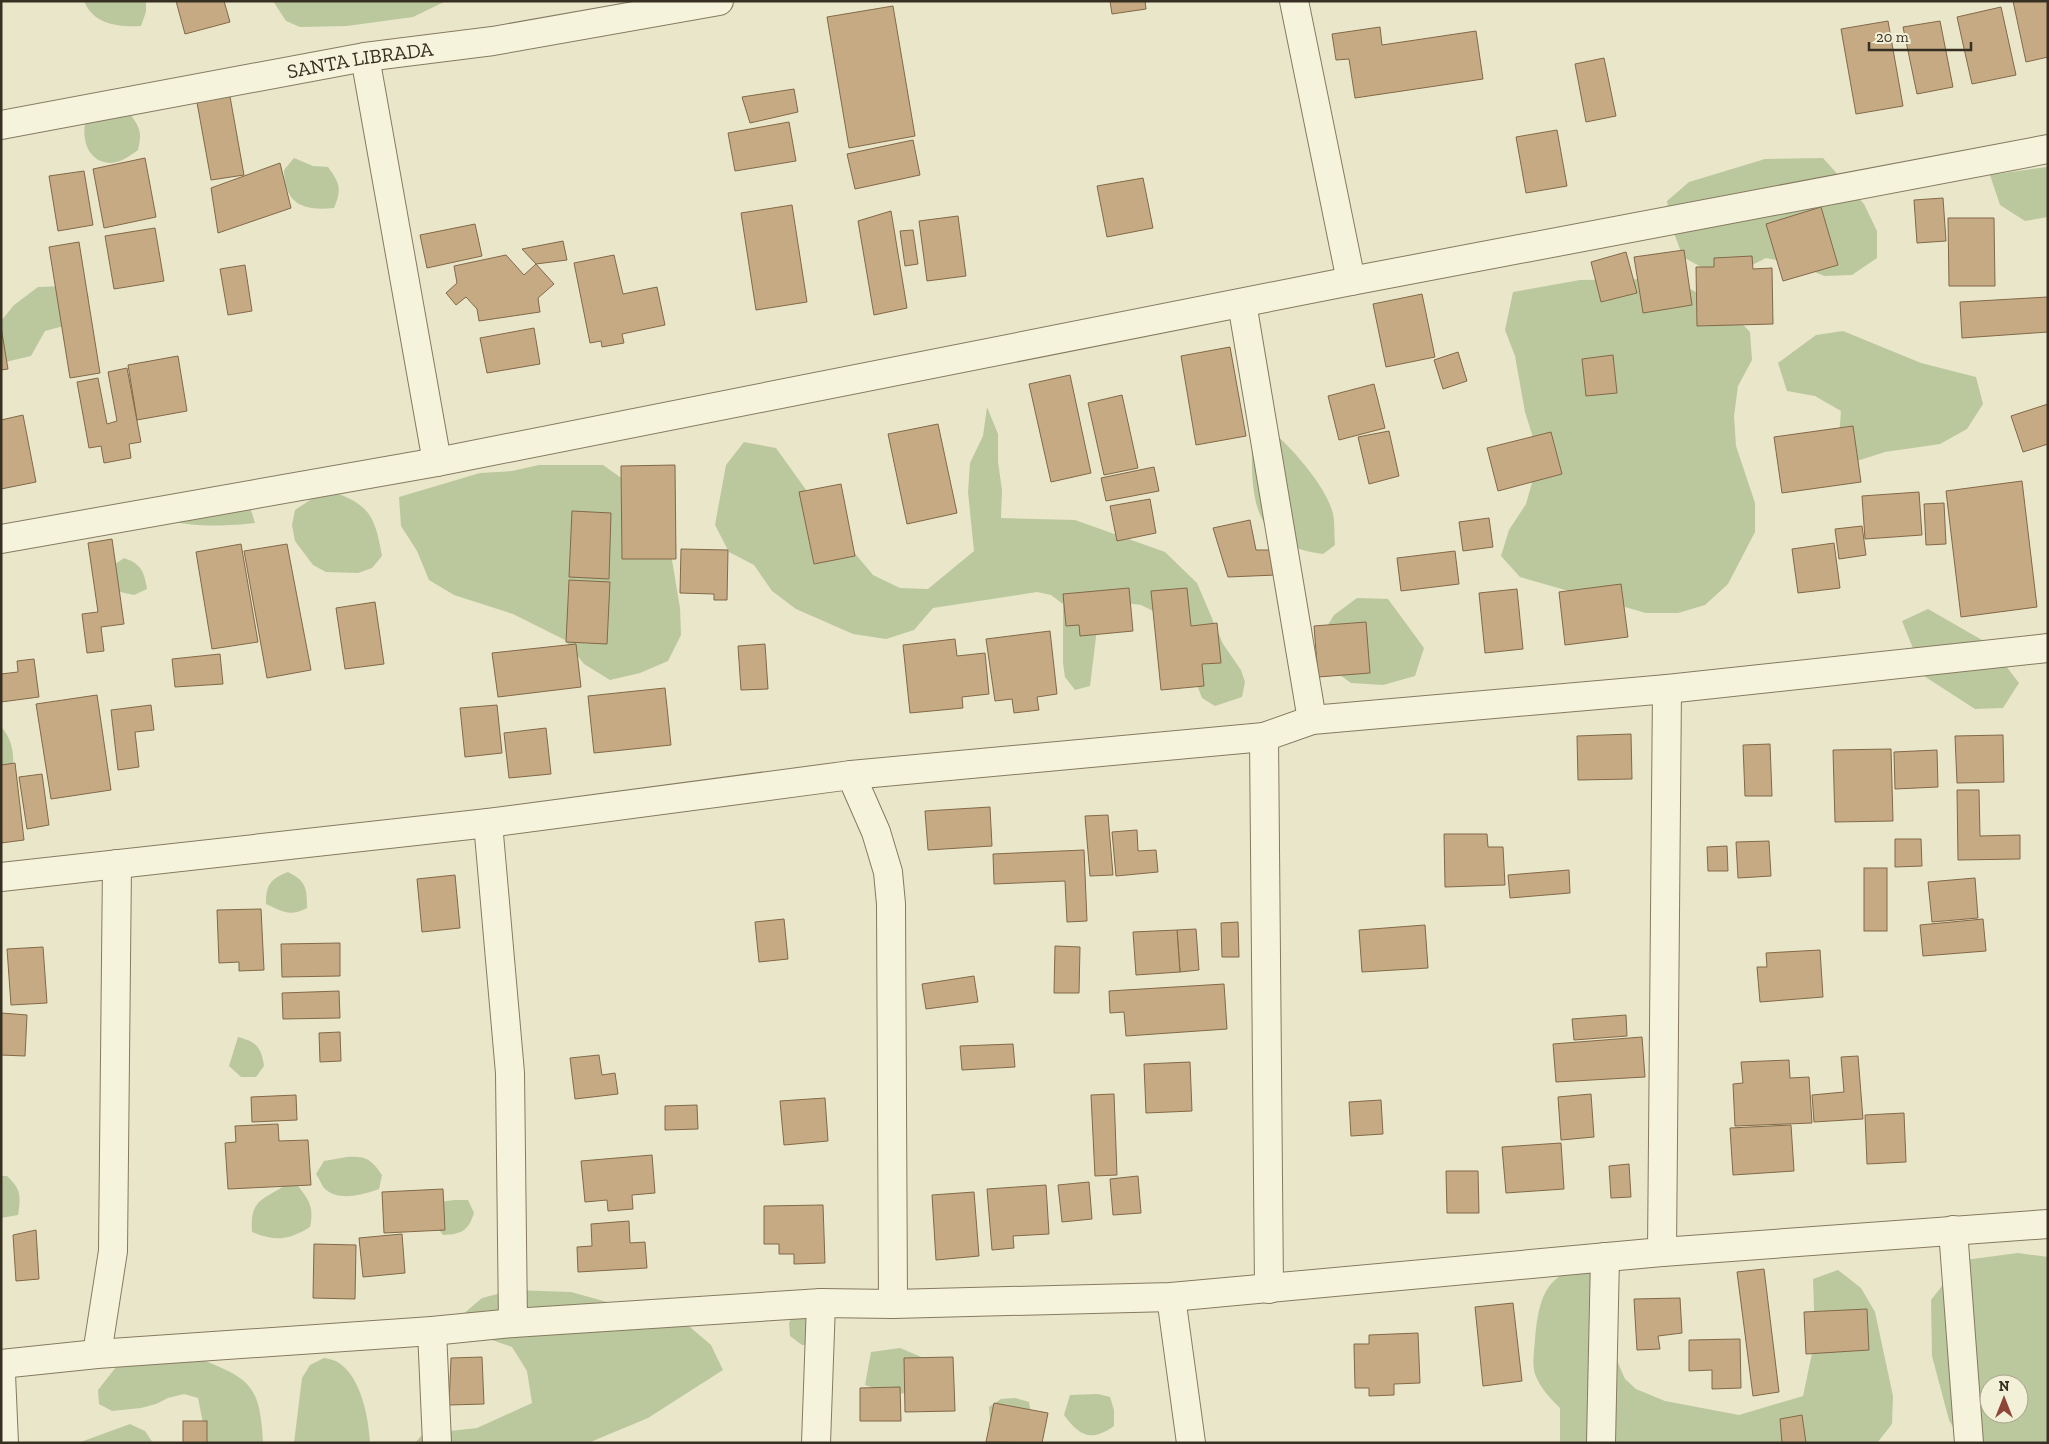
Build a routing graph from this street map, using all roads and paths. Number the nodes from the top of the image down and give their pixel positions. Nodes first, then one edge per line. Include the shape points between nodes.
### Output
1 (719, 1) edge
2 (1294, 1) edge
3 (365, 57) junction
4 (1, 125) edge
5 (2048, 149) edge
6 (1350, 281) junction
7 (1242, 303) junction
8 (437, 462) junction
9 (1, 539) edge
10 (2048, 648) edge
11 (2048, 669) edge
12 (1667, 689) junction
13 (1312, 720) junction
14 (1264, 737) junction
15 (851, 775) junction
16 (488, 823) junction
17 (117, 864) junction
18 (1, 877) edge
19 (2048, 1224) edge
20 (1953, 1230) junction
21 (1662, 1252) junction
22 (1606, 1258) junction
23 (1269, 1289) junction
24 (1171, 1297) junction
25 (821, 1303) junction
26 (893, 1304) junction
27 (514, 1323) junction
28 (432, 1331) junction
29 (97, 1354) junction
30 (1, 1364) edge
31 (1, 1374) edge
32 (4, 1443) edge
33 (437, 1443) edge
34 (816, 1443) edge
35 (1191, 1443) edge
36 (1601, 1443) edge
37 (1969, 1443) edge

1 - 3 street, SANTA LIBRADA via 493,41
2 - 6 street
3 - 4 street, SANTA LIBRADA
3 - 8 street
5 - 6 street
6 - 7 street
7 - 8 street
7 - 13 street
8 - 9 street
10 - 11 street
10 - 12 street
12 - 13 street
12 - 21 street
13 - 14 street
14 - 15 street
14 - 23 street
15 - 16 street
15 - 26 street via 876,832 888,872
16 - 17 street
16 - 27 street via 510,1073
17 - 18 street
17 - 29 street via 113,1251
19 - 20 street
20 - 21 street
20 - 37 street
21 - 22 street
22 - 23 street
22 - 36 street
23 - 24 street
24 - 26 street
24 - 35 street
25 - 26 street
25 - 27 street
25 - 34 street
27 - 28 street
28 - 29 street
28 - 33 street
29 - 30 street
31 - 32 street

